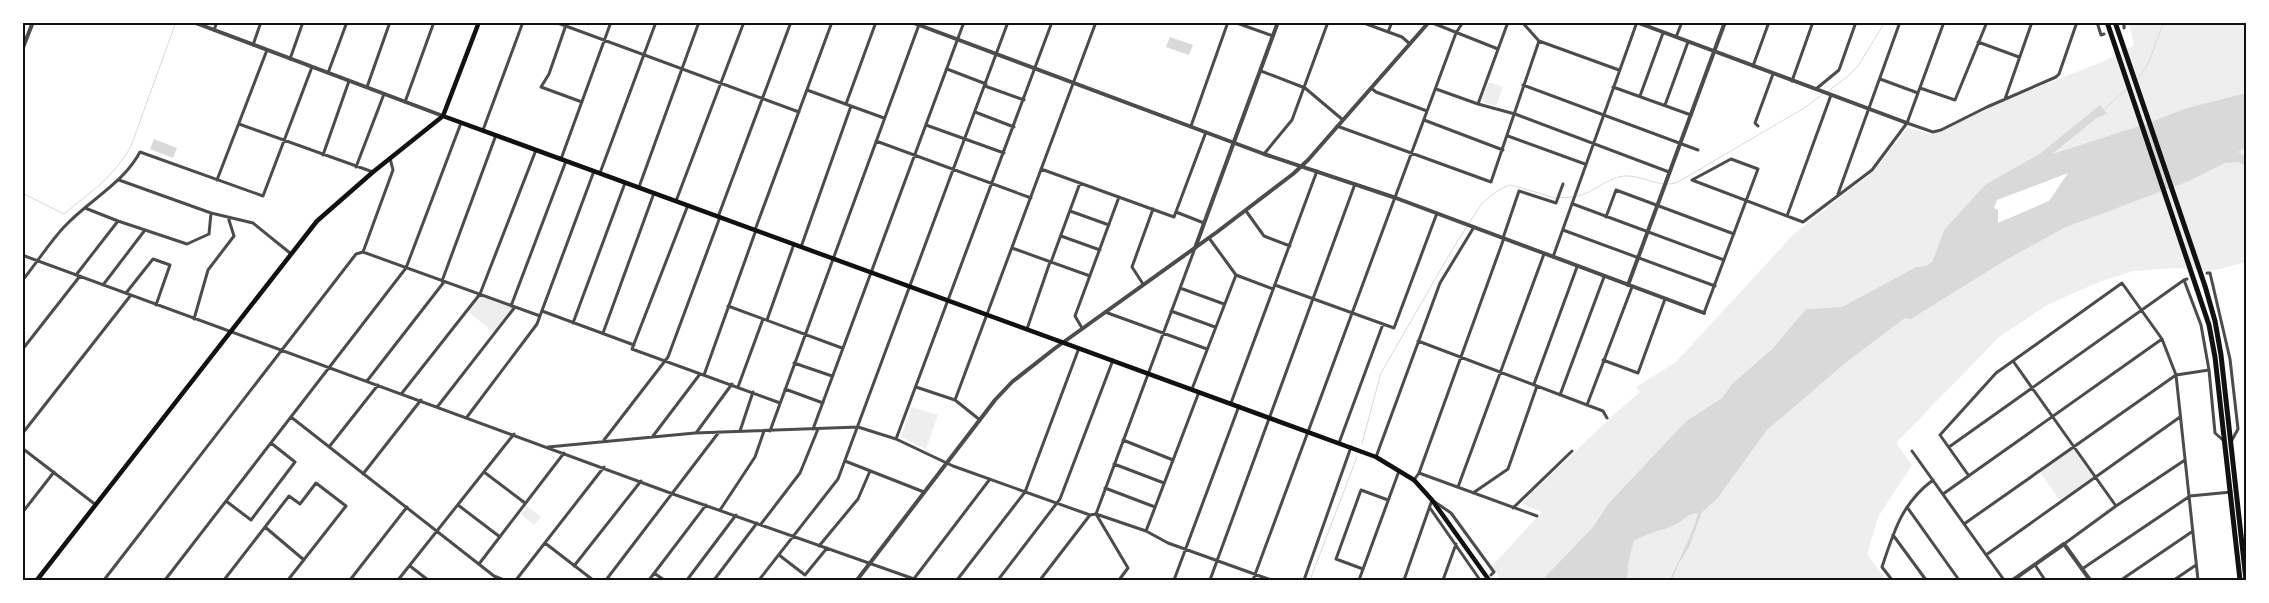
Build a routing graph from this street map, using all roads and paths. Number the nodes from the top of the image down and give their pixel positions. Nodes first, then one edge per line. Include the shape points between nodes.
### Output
1 (33, 22) edge
2 (193, 22) edge
3 (217, 22) edge
4 (261, 22) edge
5 (303, 22) edge
6 (347, 22) edge
7 (390, 22) edge
8 (434, 22) edge
9 (479, 22) edge
10 (523, 22) edge
11 (555, 22) edge
12 (611, 22) edge
13 (656, 22) edge
14 (699, 22) edge
15 (744, 22) edge
16 (791, 22) edge
17 (832, 22) edge
18 (876, 22) edge
19 (911, 22) edge
20 (964, 22) edge
21 (1008, 22) edge
22 (1096, 22) edge
23 (1228, 22) edge
24 (1234, 22) edge
25 (1278, 22) edge
26 (1328, 22) edge
27 (1361, 22) edge
28 (1392, 22) edge
29 (1429, 22) edge
30 (1463, 22) edge
31 (1508, 22) edge
32 (1522, 22) edge
33 (1682, 22) edge
34 (1725, 22) edge
35 (1769, 22) edge
36 (1813, 22) edge
37 (1856, 22) edge
38 (1900, 22) edge
39 (1944, 22) edge
40 (1987, 22) edge
41 (2032, 22) edge
42 (2077, 22) edge
43 (2096, 22) edge
44 (2107, 22) edge
45 (2115, 22) edge
46 (2124, 22) edge
47 (1051, 23) edge
48 (1637, 23) edge
49 (567, 24) edge
50 (919, 24) edge
51 (2125, 28) dead end
52 (214, 30) junction
53 (1388, 32) junction
54 (1456, 33) junction
55 (1664, 33) junction
56 (2103, 35) dead end
57 (1273, 36) junction
58 (1676, 38) junction
59 (958, 39) junction
60 (604, 41) junction
61 (1539, 41) junction
62 (1688, 42) junction
63 (1978, 42) junction
64 (1410, 44) junction
65 (252, 45) junction
66 (1498, 49) junction
67 (22, 50) edge
68 (267, 50) junction
69 (1715, 52) junction
70 (997, 54) junction
71 (644, 55) junction
72 (2019, 57) junction
73 (290, 59) junction
74 (1753, 66) junction
75 (312, 67) junction
76 (1036, 68) junction
77 (682, 69) junction
78 (947, 70) junction
79 (1619, 70) junction
80 (1261, 71) junction
81 (328, 73) junction
82 (1773, 74) junction
83 (1880, 79) junction
84 (349, 81) junction
85 (1792, 81) junction
86 (1074, 82) junction
87 (721, 83) junction
88 (985, 85) junction
89 (1523, 85) junction
90 (367, 87) junction
91 (1613, 87) junction
92 (1305, 88) junction
93 (1371, 88) junction
94 (1920, 88) junction
95 (1436, 89) junction
96 (807, 90) junction
97 (1819, 90) junction
98 (1918, 93) junction
99 (384, 94) junction
100 (1830, 94) junction
101 (1640, 96) junction
102 (762, 98) junction
103 (2004, 99) junction
104 (1024, 100) junction
105 (405, 102) junction
106 (582, 102) junction
107 (846, 104) junction
108 (1478, 104) junction
109 (1665, 105) junction
110 (851, 106) junction
111 (1869, 109) junction
112 (1427, 111) junction
113 (799, 112) junction
114 (975, 112) junction
115 (1516, 114) junction
116 (1603, 115) junction
117 (1691, 115) junction
118 (443, 116) junction
119 (884, 118) junction
120 (1343, 120) junction
121 (1424, 120) junction
122 (462, 122) junction
123 (1907, 123) junction
124 (239, 124) junction
125 (926, 125) junction
126 (1191, 126) junction
127 (1337, 126) junction
128 (1758, 126) dead end
129 (1014, 127) junction
130 (483, 130) junction
131 (1206, 131) junction
132 (496, 135) junction
133 (1508, 136) junction
134 (965, 139) junction
135 (284, 141) junction
136 (876, 141) junction
137 (1234, 142) junction
138 (1593, 143) junction
139 (1680, 143) junction
140 (536, 150) junction
141 (1503, 150) junction
142 (1698, 150) dead end
143 (1004, 153) junction
144 (1412, 153) junction
145 (1264, 154) junction
146 (323, 155) junction
147 (915, 156) junction
148 (390, 158) junction
149 (564, 160) junction
150 (1585, 164) junction
151 (356, 166) junction
152 (1301, 166) junction
153 (1042, 169) junction
154 (954, 170) junction
155 (1317, 171) junction
156 (373, 172) junction
157 (597, 172) junction
158 (1668, 174) junction
159 (119, 180) junction
160 (217, 180) junction
161 (626, 182) junction
162 (1080, 183) junction
163 (992, 184) junction
164 (1354, 184) junction
165 (1563, 184) dead end
166 (639, 187) junction
167 (654, 193) junction
168 (1838, 195) junction
169 (1119, 197) junction
170 (1031, 198) junction
171 (1396, 198) junction
172 (676, 201) junction
173 (1573, 202) junction
174 (1747, 202) junction
175 (688, 205) junction
176 (1657, 206) junction
177 (85, 208) junction
178 (1153, 210) junction
179 (1070, 211) junction
180 (1246, 211) junction
181 (1176, 212) junction
182 (211, 213) junction
183 (1437, 214) junction
184 (1787, 216) junction
185 (228, 217) junction
186 (719, 217) junction
187 (1606, 217) junction
188 (118, 221) junction
189 (1204, 222) junction
190 (1109, 225) junction
191 (1470, 226) junction
192 (144, 230) junction
193 (756, 230) junction
194 (1563, 230) junction
195 (1647, 232) junction
196 (1734, 234) junction
197 (1061, 236) junction
198 (1209, 238) junction
199 (1504, 238) junction
200 (794, 244) junction
201 (1290, 246) junction
202 (801, 247) junction
203 (1012, 248) junction
204 (1195, 248) junction
205 (1100, 250) junction
206 (364, 252) junction
207 (290, 253) junction
208 (1544, 254) junction
209 (22, 255) edge
210 (832, 258) junction
211 (1552, 258) junction
212 (1638, 258) junction
213 (1724, 260) junction
214 (38, 261) junction
215 (1051, 262) junction
216 (1577, 267) junction
217 (406, 268) junction
218 (870, 272) junction
219 (2208, 274) dead end
220 (1236, 275) junction
221 (78, 276) junction
222 (1090, 276) junction
223 (1604, 276) junction
224 (443, 281) junction
225 (22, 282) edge
226 (1144, 284) junction
227 (103, 285) junction
228 (1630, 286) junction
229 (1715, 286) junction
230 (911, 287) junction
231 (1274, 287) junction
232 (1180, 288) junction
233 (126, 293) junction
234 (480, 294) junction
235 (131, 295) junction
236 (1314, 299) junction
237 (1666, 299) junction
238 (949, 300) junction
239 (1224, 304) junction
240 (156, 305) junction
241 (513, 306) junction
242 (728, 306) junction
243 (2143, 310) junction
244 (1171, 311) junction
245 (1104, 312) junction
246 (1352, 313) junction
247 (1704, 313) joint
248 (541, 314) junction
249 (988, 315) junction
250 (194, 318) junction
251 (763, 319) junction
252 (767, 320) junction
253 (573, 323) junction
254 (1383, 324) junction
255 (1215, 327) junction
256 (1082, 328) junction
257 (1027, 329) junction
258 (230, 332) junction
259 (602, 333) junction
260 (1163, 333) junction
261 (805, 334) junction
262 (2162, 339) junction
263 (1063, 342) junction
264 (1418, 342) junction
265 (634, 345) junction
266 (842, 348) junction
267 (1079, 348) junction
268 (1207, 349) junction
269 (22, 350) edge
270 (281, 351) junction
271 (1461, 358) junction
272 (1113, 360) junction
273 (1603, 360) junction
274 (665, 361) junction
275 (2013, 361) junction
276 (794, 363) junction
277 (329, 368) junction
278 (2209, 370) junction
279 (1501, 372) junction
280 (1148, 373) junction
281 (702, 375) junction
282 (2176, 375) junction
283 (832, 376) junction
284 (367, 381) junction
285 (732, 384) junction
286 (378, 385) junction
287 (1536, 385) junction
288 (738, 387) junction
289 (916, 387) junction
290 (2033, 388) junction
291 (1192, 389) junction
292 (785, 390) junction
293 (754, 392) junction
294 (1199, 392) junction
295 (402, 394) junction
296 (1560, 394) junction
297 (421, 400) junction
298 (955, 400) junction
299 (822, 402) junction
300 (780, 403) junction
301 (1231, 404) junction
302 (1587, 405) junction
303 (438, 406) junction
304 (1239, 406) junction
305 (291, 417) junction
306 (467, 417) junction
307 (2052, 417) junction
308 (2180, 417) junction
309 (1270, 418) junction
310 (1607, 418) dead end
311 (980, 420) junction
312 (858, 427) junction
313 (816, 429) junction
314 (740, 431) junction
315 (764, 431) junction
316 (770, 431) junction
317 (719, 432) junction
318 (1309, 432) junction
319 (695, 433) junction
320 (22, 434) edge
321 (514, 434) junction
322 (652, 437) junction
323 (896, 439) junction
324 (604, 440) junction
325 (1123, 440) junction
326 (2228, 442) junction
327 (271, 443) junction
328 (1339, 443) junction
329 (2074, 446) junction
330 (329, 447) junction
331 (548, 447) junction
332 (1351, 447) junction
333 (1949, 447) junction
334 (22, 448) edge
335 (1572, 451) dead end
336 (1912, 451) dead end
337 (564, 454) junction
338 (1376, 457) junction
339 (1173, 460) junction
340 (2185, 460) junction
341 (845, 462) junction
342 (946, 463) junction
343 (1114, 464) junction
344 (604, 467) junction
345 (1399, 470) junction
346 (870, 471) junction
347 (54, 472) junction
348 (484, 472) junction
349 (1419, 473) junction
350 (363, 474) junction
351 (1969, 476) junction
352 (2095, 477) junction
353 (990, 479) junction
354 (1414, 480) junction
355 (1933, 480) junction
356 (641, 481) junction
357 (1164, 483) junction
358 (1458, 487) junction
359 (1105, 488) junction
360 (924, 492) junction
361 (1025, 492) junction
362 (2234, 492) junction
363 (1473, 493) junction
364 (673, 494) junction
365 (1943, 494) junction
366 (2190, 496) junction
367 (1388, 500) junction
368 (1432, 500) junction
369 (226, 501) junction
370 (525, 503) junction
371 (1057, 503) junction
372 (96, 505) junction
373 (458, 505) junction
374 (706, 505) junction
375 (2116, 506) junction
376 (407, 507) junction
377 (1155, 507) junction
378 (1907, 507) junction
379 (1430, 508) junction
380 (1513, 508) junction
381 (720, 510) junction
382 (22, 513) edge
383 (1096, 514) junction
384 (736, 515) junction
385 (1090, 515) junction
386 (1537, 516) dead end
387 (759, 524) junction
388 (1964, 524) junction
389 (265, 527) junction
390 (1146, 531) junction
391 (2193, 531) junction
392 (438, 532) junction
393 (1893, 535) junction
394 (500, 537) junction
395 (794, 537) junction
396 (545, 543) junction
397 (1456, 544) junction
398 (2064, 544) junction
399 (819, 546) junction
400 (827, 548) junction
401 (1185, 549) junction
402 (779, 555) junction
403 (1986, 555) junction
404 (304, 560) junction
405 (1217, 562) junction
406 (479, 564) junction
407 (869, 564) junction
408 (2035, 565) junction
409 (2196, 565) junction
410 (410, 566) junction
411 (574, 566) junction
412 (1363, 569) junction
413 (2082, 569) junction
414 (654, 573) junction
415 (1256, 575) junction
416 (1491, 575) dead end
417 (37, 580) edge
418 (104, 580) edge
419 (165, 580) edge
420 (224, 580) edge
421 (288, 580) edge
422 (350, 580) edge
423 (398, 580) edge
424 (428, 580) edge
425 (504, 580) edge
426 (516, 580) edge
427 (593, 580) edge
428 (606, 580) edge
429 (649, 580) edge
430 (664, 580) edge
431 (687, 580) edge
432 (714, 580) edge
433 (759, 580) edge
434 (857, 580) edge
435 (915, 580) edge
436 (957, 580) edge
437 (998, 580) edge
438 (1040, 580) edge
439 (1119, 580) edge
440 (1174, 580) edge
441 (1210, 580) edge
442 (1254, 580) edge
443 (1271, 580) edge
444 (1304, 580) edge
445 (1359, 580) edge
446 (1404, 580) edge
447 (1442, 580) edge
448 (1480, 580) edge
449 (1489, 580) edge
450 (1892, 580) edge
451 (1926, 580) edge
452 (1959, 580) edge
453 (2004, 580) edge
454 (2013, 580) edge
455 (2046, 580) edge
456 (2090, 580) edge
457 (2121, 580) edge
458 (2174, 580) edge
459 (2198, 580) edge
460 (2240, 580) edge
461 (2246, 580) edge

1 - 67 street
2 - 52 street
3 - 52 street
4 - 65 street
5 - 73 street
6 - 81 street
7 - 90 street
8 - 105 street
9 - 118 main road
10 - 130 street
11 - 49 street
12 - 60 street
13 - 71 street
14 - 77 street
15 - 87 street
16 - 102 street
17 - 96 street
18 - 107 street
19 - 50 street
20 - 59 street
21 - 70 street
22 - 86 street
23 - 126 street
24 - 57 street
25 - 57 street
26 - 92 street
27 - 53 street
28 - 53 street
29 - 54 street
29 - 64 street
30 - 54 street
31 - 66 street
32 - 61 street
33 - 58 street
34 - 69 street
35 - 74 street
36 - 85 street
37 - 97 street via 1839,70
38 - 83 street
39 - 94 street
40 - 63 street
41 - 72 street
42 - 103 street via 2059,74
43 - 56 street
44 - 326 main road via 2212,341
45 - 326 main road via 2215,321
46 - 51 street
47 - 76 street
48 - 55 street
48 - 79 street
49 - 60 street
49 - 106 street via 541,88
50 - 59 street
50 - 119 street
52 - 65 street
53 - 64 street
54 - 66 street
54 - 95 street
55 - 58 street
55 - 101 street
57 - 80 street
58 - 62 street
59 - 70 street
59 - 78 street
60 - 71 street
60 - 106 street
61 - 79 street
61 - 89 street
62 - 69 street
62 - 109 street
63 - 72 street
63 - 94 street via 1955,100
64 - 93 street
65 - 68 street
66 - 108 street
68 - 73 street
68 - 124 street
69 - 74 street
69 - 117 street
70 - 76 street
70 - 88 street
71 - 77 street
71 - 157 street
72 - 103 street
73 - 75 street
74 - 82 street
75 - 81 street
75 - 135 street
76 - 86 street
76 - 104 street
77 - 87 street
77 - 166 street
78 - 88 street
78 - 125 street
79 - 91 street
80 - 92 street
80 - 137 street
81 - 84 street
82 - 85 street
82 - 128 street via 1755,123
83 - 98 street
83 - 111 street
84 - 90 street
84 - 146 street
85 - 97 street
86 - 126 street
86 - 153 street
87 - 102 street
87 - 172 street
88 - 104 street
88 - 114 street
89 - 115 street
89 - 116 street
90 - 99 street
91 - 101 street
91 - 116 street
92 - 120 street
92 - 145 street via 1292,120
93 - 112 street
93 - 120 street
94 - 98 street
95 - 108 street
95 - 112 street
96 - 107 street
96 - 113 street
97 - 100 street
98 - 123 street
99 - 105 street
99 - 151 street
100 - 111 street
100 - 184 street
101 - 109 street
102 - 113 street
102 - 186 street
103 - 123 street via 1936,132
104 - 129 street
105 - 118 street
106 - 149 street
107 - 110 street
108 - 115 street
109 - 117 street
110 - 119 street
110 - 202 street
111 - 123 street
111 - 168 street
112 - 121 street
113 - 193 street
114 - 129 street
114 - 134 street
115 - 133 street
115 - 138 street
116 - 138 street
116 - 139 street
117 - 139 street
118 - 122 main road
118 - 148 main road
119 - 136 street
120 - 127 street
121 - 141 street
121 - 144 street
122 - 130 main road
122 - 217 street
123 - 168 street via 1872,170
124 - 135 street
124 - 160 street
125 - 134 street
125 - 147 street
126 - 131 street
127 - 144 street
127 - 152 street
129 - 143 street
130 - 132 main road
131 - 137 street
131 - 181 street
132 - 140 main road
132 - 224 street
133 - 141 street
133 - 150 street
134 - 143 street
134 - 154 street
135 - 146 street
135 - 160 street via 263,196
136 - 147 street
136 - 210 street
137 - 145 street
137 - 189 street
138 - 150 street
138 - 158 street
139 - 142 street
139 - 158 street
140 - 149 main road
140 - 234 street
141 - 144 street via 1491,182
143 - 163 street
144 - 171 street
145 - 152 street
146 - 151 street
147 - 154 street
147 - 218 street
148 - 156 main road
148 - 206 street via 393,170
149 - 157 main road
149 - 241 street
150 - 173 street
151 - 156 street
152 - 155 street
152 - 180 street
153 - 162 street
153 - 170 street
154 - 163 street
154 - 230 street
155 - 164 street
155 - 201 street
156 - 207 main road via 317,220
157 - 161 main road
157 - 248 street
158 - 176 street
159 - 160 street via 133,166 140,152
159 - 177 street
159 - 182 street
161 - 166 main road
161 - 253 street
162 - 169 street
162 - 179 street
163 - 170 street
163 - 238 street
164 - 171 street
164 - 236 street
165 - 199 street via 1556,203 1519,191
166 - 167 main road
167 - 172 main road
167 - 259 street
168 - 184 street via 1803,222
169 - 178 street
169 - 190 street
170 - 203 street
171 - 183 street
171 - 246 street
172 - 175 main road
173 - 187 street
173 - 194 street
174 - 174 street via 1758,169 1731,159 1692,180
174 - 184 street
174 - 196 street
175 - 186 main road
175 - 265 street
176 - 187 street via 1616,190
176 - 195 street
176 - 196 street
177 - 188 street
177 - 214 street via 64,227
178 - 181 street via 1174,217
178 - 226 street via 1132,267
179 - 190 street
179 - 197 street
180 - 198 street
180 - 201 street via 1264,236
181 - 189 street
182 - 185 street
182 - 192 street via 209,234 187,244
183 - 191 street
183 - 254 street via 1394,328
185 - 207 street via 253,223
185 - 250 street via 234,236 208,270
186 - 193 main road
186 - 274 street
187 - 195 street
188 - 192 street
188 - 221 street
189 - 204 street
190 - 205 street
191 - 199 street
191 - 264 street via 1440,283
192 - 227 street
193 - 200 main road
193 - 242 street
194 - 211 street
194 - 212 street
195 - 212 street
195 - 213 street
196 - 213 street
197 - 205 street
197 - 215 street
198 - 204 street
198 - 220 street
199 - 208 street
199 - 271 street
200 - 202 main road
200 - 252 street
201 - 231 street
202 - 210 main road
203 - 215 street
203 - 249 street
204 - 226 street
204 - 232 street
205 - 222 street
206 - 217 street
206 - 270 street via 356,254
207 - 258 main road
208 - 211 street
208 - 279 street
209 - 214 street
210 - 218 main road
210 - 261 street
211 - 216 street
212 - 228 street
212 - 229 street
213 - 229 street
214 - 221 street
214 - 225 street
215 - 222 street
215 - 257 street
216 - 223 street
216 - 287 street
217 - 224 street
217 - 277 street
218 - 230 main road
218 - 266 street
219 - 326 street via 2230,359 2238,429
220 - 231 street
220 - 239 street
221 - 227 street
221 - 269 street
222 - 256 street via 1075,316
223 - 228 street
223 - 296 street
224 - 234 street
224 - 284 street
226 - 245 street
227 - 233 street
228 - 237 street
228 - 273 street
229 - 247 street
230 - 238 main road
230 - 312 street
231 - 236 street
231 - 301 street
232 - 239 street
232 - 244 street
233 - 235 street
233 - 240 street via 152,260 170,265
234 - 241 street
234 - 295 street
235 - 240 street
235 - 320 street
236 - 246 street
236 - 309 street
237 - 247 street
237 - 273 street via 1638,373
238 - 249 main road
238 - 289 street
239 - 255 street
240 - 250 street
241 - 248 street
241 - 303 street
242 - 251 street
242 - 281 street
243 - 262 street
243 - 275 street via 2122,283
243 - 278 street via 2186,280 2201,326
243 - 290 street
244 - 255 street
244 - 260 street
245 - 256 street
245 - 260 street
246 - 254 street
246 - 318 street
248 - 253 street
248 - 306 street via 532,332
249 - 257 main road
249 - 298 street
250 - 258 street
251 - 252 street
251 - 288 street
252 - 261 street
253 - 259 street
254 - 328 street
255 - 268 street
256 - 263 street
257 - 263 main road
258 - 270 street
258 - 372 main road
259 - 265 street
260 - 268 street
260 - 280 street
261 - 266 street
261 - 276 street
262 - 282 street
262 - 307 street
263 - 267 main road
263 - 311 street via 1012,382
264 - 271 street
264 - 338 street
265 - 274 street via 632,349
266 - 283 street
267 - 272 main road
267 - 361 street
268 - 291 street
270 - 277 street
270 - 418 street
271 - 279 street
271 - 349 street
272 - 280 main road
272 - 371 street
273 - 302 street
274 - 281 street
274 - 324 street
275 - 290 street
275 - 333 street via 1996,373 1940,435
276 - 283 street
276 - 292 street
277 - 284 street
277 - 305 street
278 - 282 street
278 - 326 street via 2215,433
279 - 287 street
279 - 358 street
280 - 291 main road
280 - 325 street
281 - 285 street
281 - 322 street
282 - 308 street
282 - 329 street
283 - 299 street
284 - 286 street
285 - 288 street
285 - 319 street
286 - 295 street
286 - 330 street
287 - 296 street
287 - 363 street via 1508,469
288 - 293 street
289 - 298 street
289 - 323 street
290 - 307 street
290 - 333 street
291 - 294 main road
292 - 299 street
292 - 300 street
293 - 300 street
293 - 314 street
294 - 301 main road
294 - 339 street
295 - 297 street
296 - 302 street
297 - 303 street
297 - 350 street
298 - 311 street
299 - 313 street
300 - 316 street
301 - 304 main road
302 - 310 street via 1603,411
303 - 306 street
304 - 309 main road
304 - 401 street
305 - 327 street
305 - 330 street
306 - 321 street
307 - 329 street
307 - 351 street
308 - 340 street
308 - 352 street
309 - 318 main road
309 - 405 street
311 - 342 street
312 - 313 street
312 - 323 street
312 - 341 street
313 - 316 street
313 - 387 street via 800,473
314 - 315 street
314 - 317 street
315 - 316 street
315 - 381 street via 755,457
317 - 319 street
317 - 364 street
318 - 328 main road
318 - 415 street
319 - 322 street
321 - 331 street
321 - 348 street
322 - 324 street
323 - 342 street
324 - 331 street
325 - 339 street
325 - 343 street
326 - 362 main road
327 - 369 street
327 - 369 street via 295,462 251,520
328 - 332 main road
329 - 352 street
329 - 388 street
330 - 350 street
331 - 337 street
332 - 338 main road
332 - 444 street
333 - 351 street
334 - 347 street
335 - 380 street
336 - 355 street
337 - 344 street
337 - 370 street
338 - 345 main road
339 - 357 street
340 - 366 street
340 - 375 street
341 - 346 street
341 - 395 street via 836,482
342 - 353 street
342 - 360 street
343 - 357 street
343 - 359 street
344 - 356 street
344 - 396 street
345 - 354 main road
345 - 367 street
346 - 360 street
346 - 399 street via 858,499
347 - 372 street
347 - 382 street
348 - 370 street
348 - 373 street
349 - 354 street
349 - 358 street
350 - 376 street
351 - 365 street
352 - 375 street
352 - 403 street
353 - 361 street
353 - 435 street
354 - 368 main road
355 - 365 street
355 - 378 street via 1919,490
356 - 364 street
356 - 411 street
357 - 377 street
358 - 363 street
359 - 377 street
359 - 383 street
360 - 407 street
361 - 371 street
361 - 436 street
362 - 366 street
362 - 460 main road
362 - 461 main road
363 - 380 street
364 - 374 street
364 - 428 street
365 - 388 street
366 - 391 street
366 - 413 street
367 - 412 street
367 - 412 street via 1361,490 1336,559
368 - 379 street
368 - 416 street via 1451,513 1494,572
368 - 449 main road
369 - 419 street
370 - 394 street
371 - 385 street
371 - 437 street
372 - 417 main road
373 - 392 street
373 - 394 street
374 - 381 street
374 - 414 street
375 - 398 street
376 - 392 street
376 - 422 street
377 - 390 street
378 - 393 street
378 - 452 street
379 - 397 street
379 - 446 street
380 - 386 street
381 - 384 street
383 - 385 street
383 - 390 street
383 - 439 street via 1128,568
384 - 387 street
384 - 431 street
385 - 438 street
387 - 395 street
387 - 432 street
388 - 403 street
389 - 404 street
389 - 404 street via 289,496 300,504 316,483 346,506
389 - 420 street
390 - 401 street
391 - 409 street
391 - 457 street
392 - 406 street
392 - 410 street
393 - 450 street via 1882,567
393 - 451 street
394 - 406 street
395 - 399 street
395 - 402 street
396 - 411 street
396 - 426 street
397 - 447 street
397 - 448 street
398 - 408 street
398 - 413 street
399 - 400 street
400 - 402 street via 805,575
400 - 407 street
401 - 405 street
401 - 440 street
402 - 433 street
403 - 453 street
404 - 421 street
405 - 415 street
405 - 441 street
406 - 425 street
407 - 434 street
407 - 435 street
408 - 454 street
408 - 455 street
409 - 458 street
409 - 459 street
410 - 423 street
410 - 424 street
411 - 427 street
412 - 445 street
413 - 456 street
414 - 429 street
414 - 430 street
415 - 442 street
415 - 443 street

